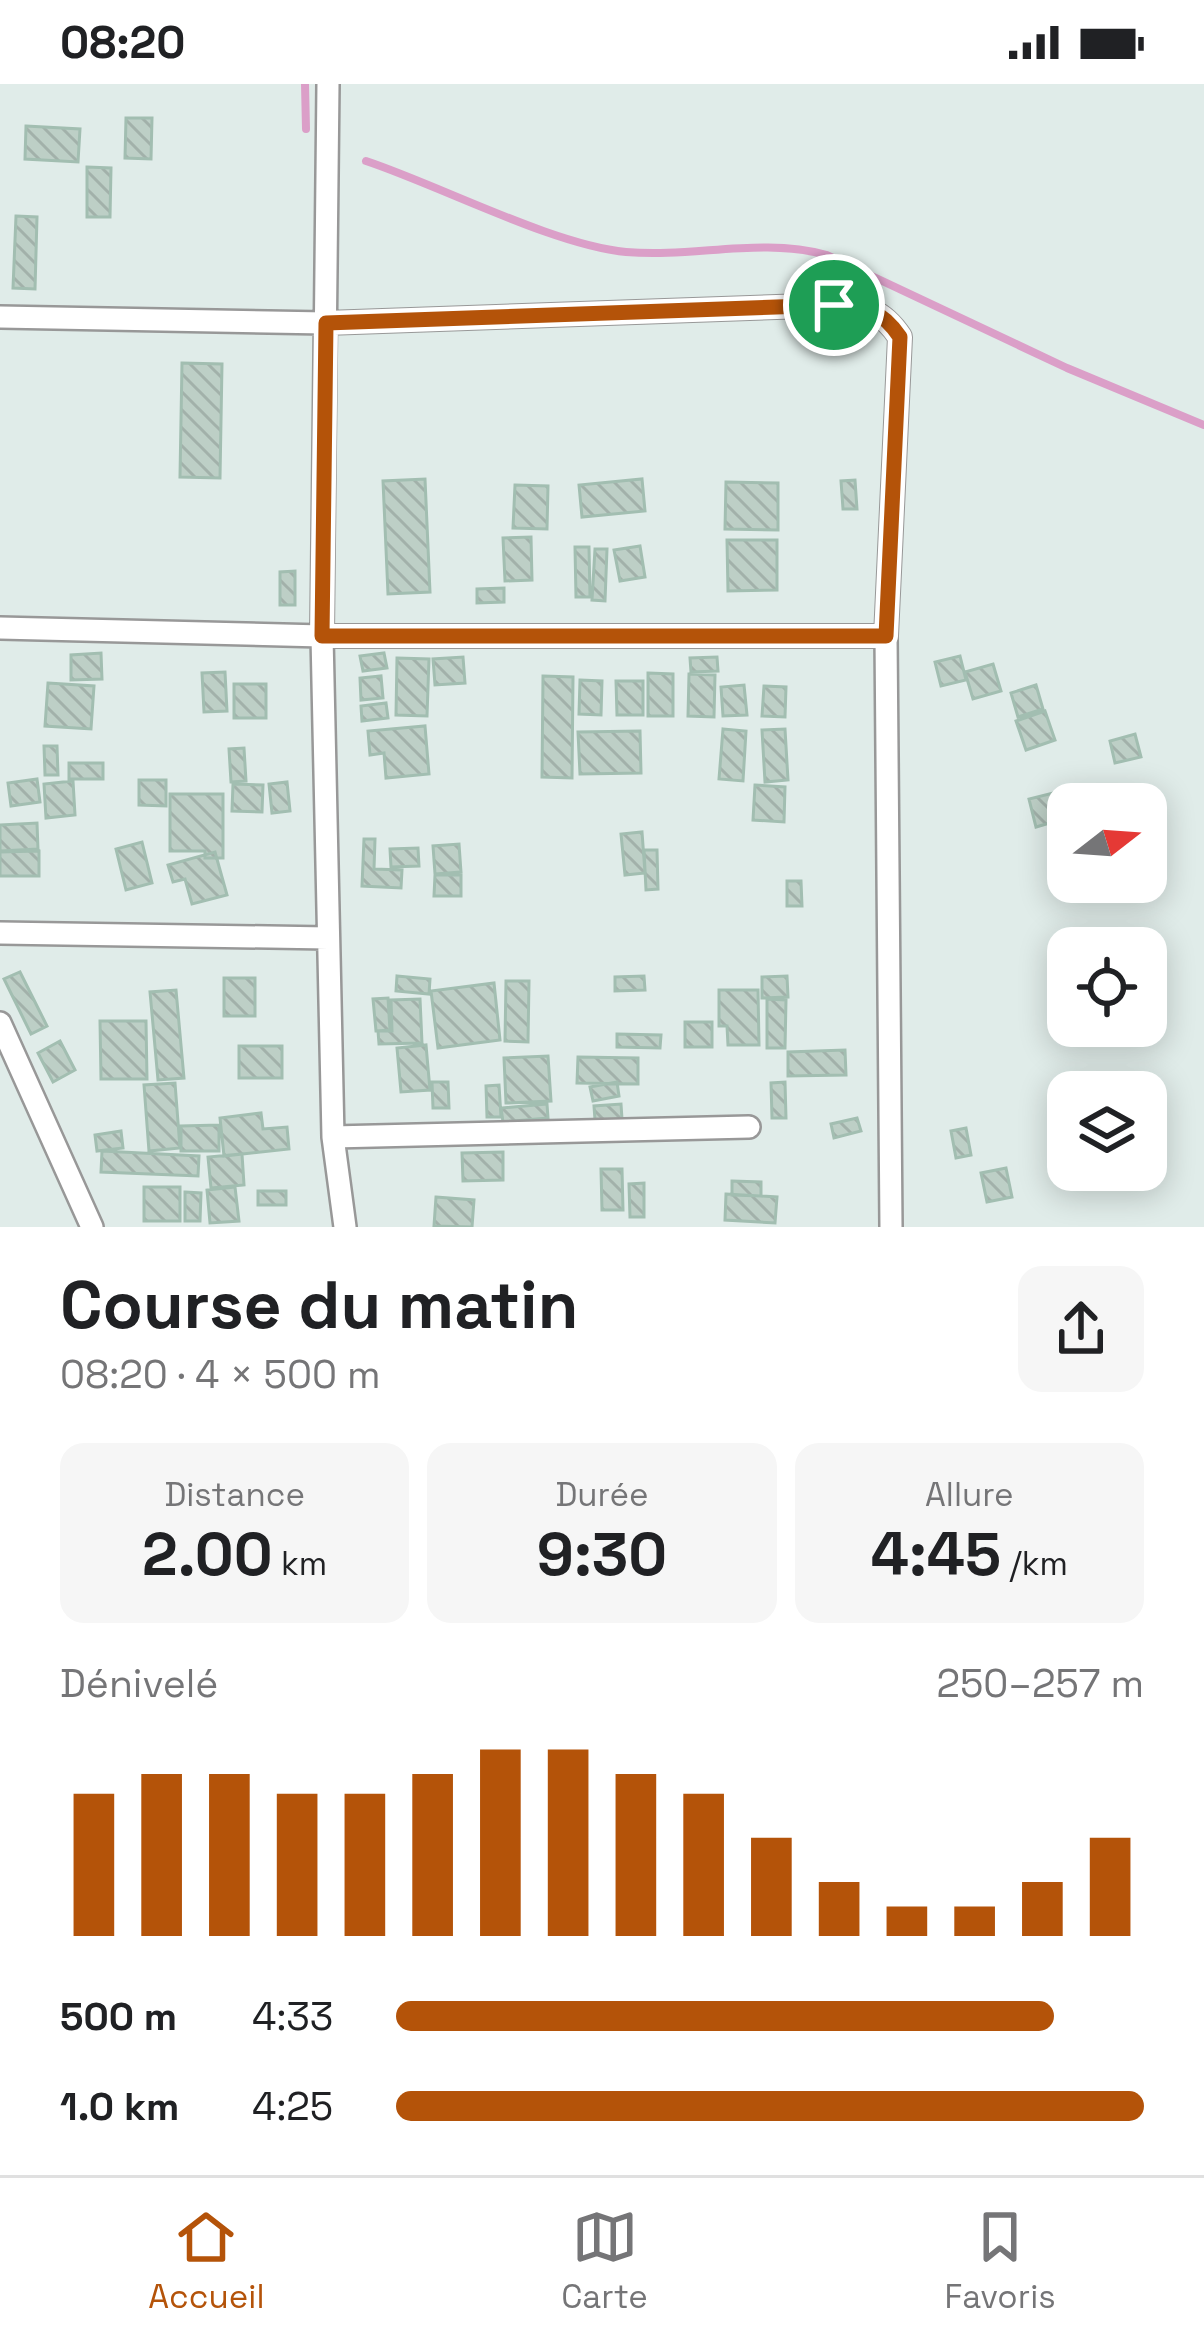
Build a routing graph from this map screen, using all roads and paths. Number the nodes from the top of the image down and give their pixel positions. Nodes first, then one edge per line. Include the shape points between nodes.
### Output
1 (328, 84) edge
2 (0, 317) edge
3 (326, 323) junction
4 (0, 628) edge
5 (322, 636) junction
6 (886, 636) junction
7 (0, 933) edge
8 (328, 938) junction
9 (0, 1023) edge
10 (748, 1127) dead end
11 (333, 1137) junction
12 (92, 1227) edge
13 (345, 1227) edge
14 (891, 1227) edge

1 - 3 street
2 - 3 street
3 - 5 street
3 - 6 street via 834,305 886,317 900,337
4 - 5 street
5 - 6 street
5 - 8 street
6 - 14 street
7 - 8 street
8 - 11 street
9 - 12 street
10 - 11 street
11 - 13 street

